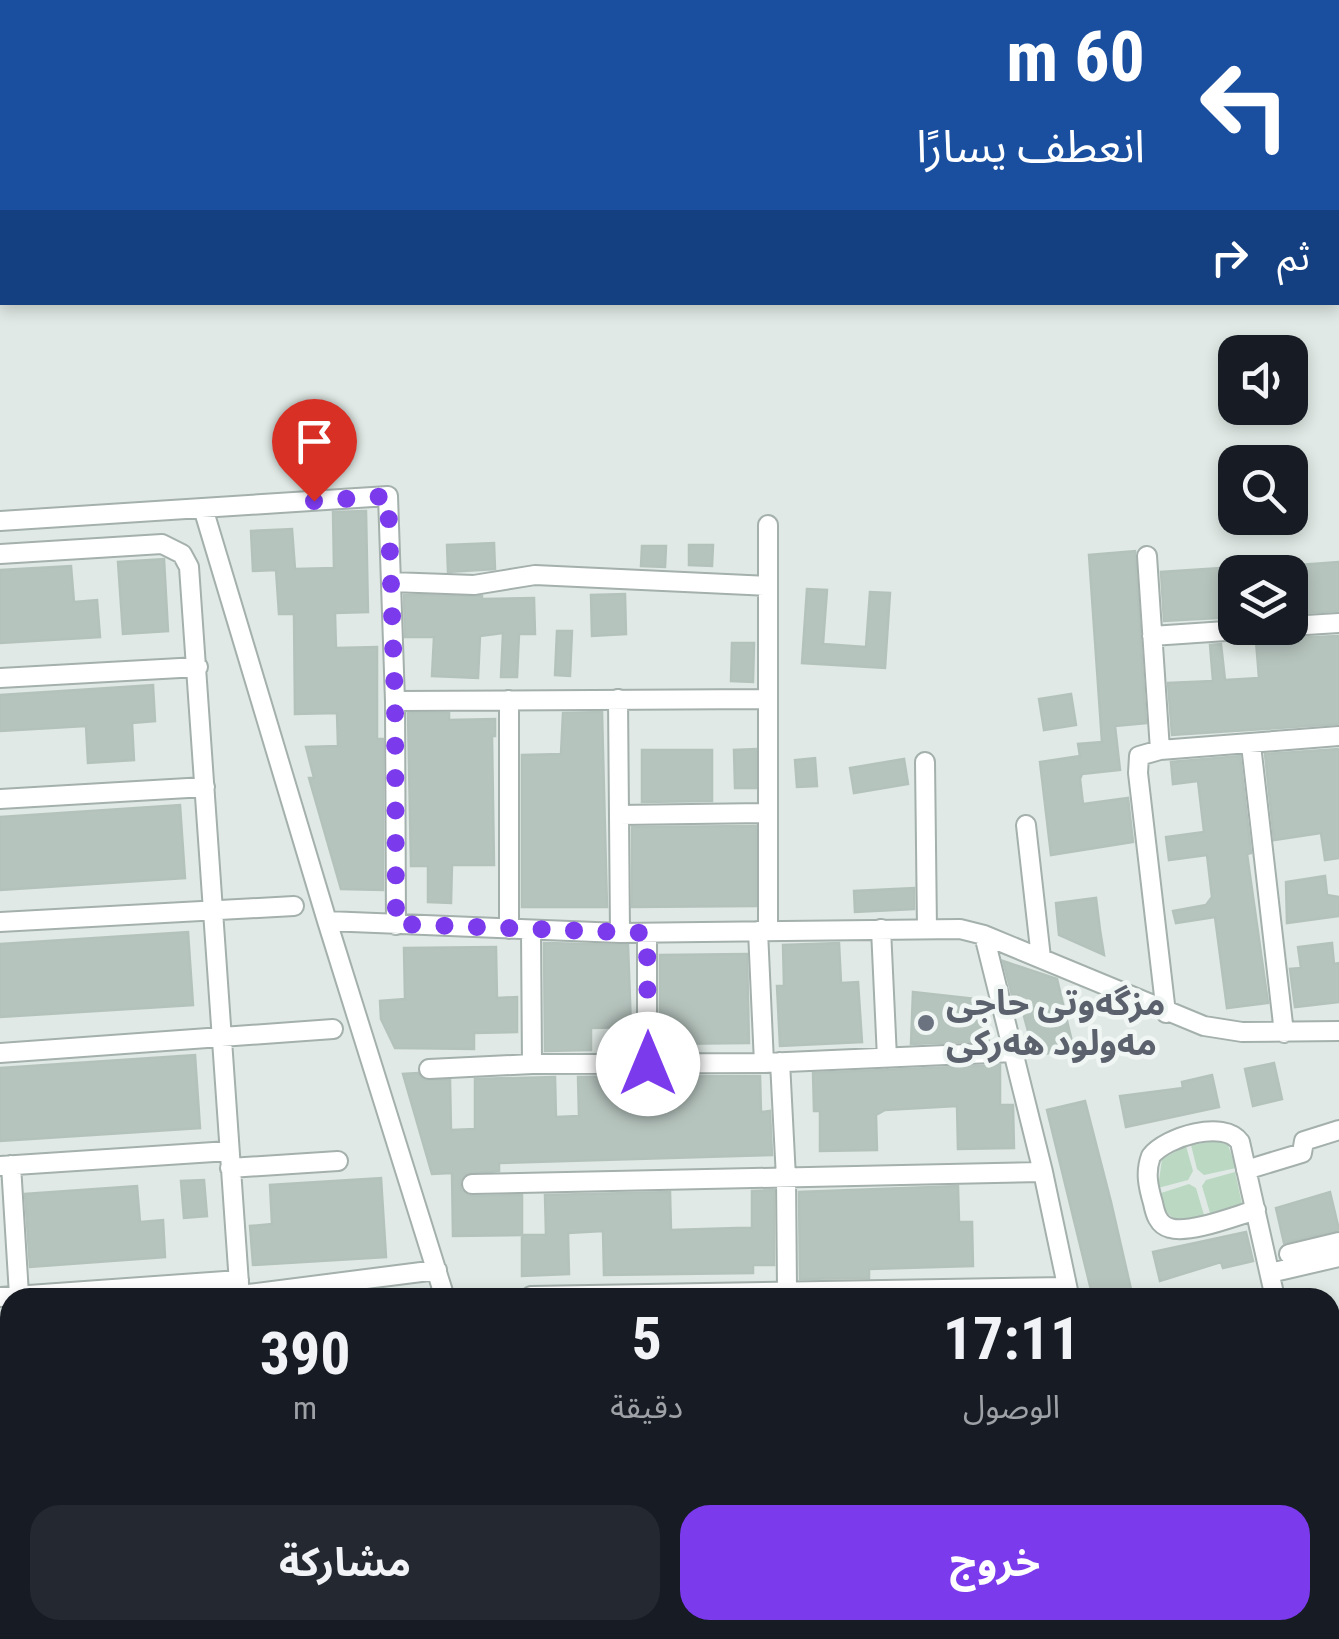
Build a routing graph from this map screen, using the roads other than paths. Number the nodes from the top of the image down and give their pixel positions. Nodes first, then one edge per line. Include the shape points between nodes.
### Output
1 (203, 508) junction
2 (0, 521) edge
3 (768, 524) dead end
4 (0, 554) edge
5 (1147, 556) dead end
6 (391, 582) junction
7 (767, 586) junction
8 (1339, 623) edge
9 (1308, 625) edge
10 (1218, 632) edge
11 (1152, 636) junction
12 (198, 667) junction
13 (0, 678) edge
14 (766, 699) junction
15 (509, 700) junction
16 (618, 700) junction
17 (395, 701) junction
18 (1339, 736) edge
19 (1251, 745) junction
20 (1160, 750) junction
21 (925, 762) dead end
22 (206, 787) junction
23 (0, 799) edge
24 (766, 813) junction
25 (619, 815) junction
26 (1026, 824) dead end
27 (294, 906) dead end
28 (213, 910) junction
29 (327, 921) junction
30 (0, 922) edge
31 (396, 924) junction
32 (509, 929) junction
33 (927, 929) junction
34 (531, 930) junction
35 (881, 930) junction
36 (763, 931) junction
37 (620, 933) junction
38 (647, 933) junction
39 (984, 935) junction
40 (1040, 958) junction
41 (1166, 1013) junction
42 (332, 1029) dead end
43 (1339, 1031) edge
44 (1284, 1033) junction
45 (220, 1038) junction
46 (0, 1052) edge
47 (1014, 1052) junction
48 (887, 1058) junction
49 (772, 1063) junction
50 (532, 1064) junction
51 (648, 1064) junction
52 (429, 1069) dead end
53 (1339, 1130) edge
54 (230, 1160) junction
55 (338, 1160) dead end
56 (6, 1166) edge
57 (1246, 1170) junction
58 (1043, 1172) junction
59 (786, 1178) junction
60 (472, 1184) dead end
61 (1256, 1210) junction
62 (1339, 1242) edge
63 (1289, 1254) dead end
64 (1339, 1257) edge
65 (437, 1270) junction
66 (1270, 1273) junction
67 (10, 1288) edge
68 (240, 1288) edge
69 (268, 1288) edge
70 (443, 1288) edge
71 (787, 1288) edge
72 (1067, 1288) edge
73 (1274, 1288) edge

1 - 2 street
1 - 6 street via 388,496
1 - 29 street
3 - 7 street
4 - 12 street via 162,544 176,549 189,567
5 - 11 street
6 - 7 street via 474,585 535,574
6 - 17 street
7 - 14 street
8 - 9 street
10 - 11 street
11 - 20 street
12 - 13 street
12 - 22 street
14 - 16 street
14 - 24 street
15 - 16 street
15 - 17 street
15 - 32 street
16 - 25 street
17 - 31 street
18 - 19 street
19 - 20 street
19 - 44 street
20 - 41 street via 1137,761
21 - 33 street
22 - 23 street
22 - 28 street
24 - 25 street
24 - 36 street
25 - 37 street
26 - 40 street
27 - 28 street
28 - 30 street
28 - 45 street
29 - 31 street
29 - 65 street
31 - 32 street
32 - 34 street
33 - 35 street
33 - 39 street
34 - 37 street
34 - 50 street
35 - 36 street
35 - 48 street
36 - 38 street
36 - 49 street
37 - 38 street
38 - 51 street
39 - 40 street
39 - 47 street
40 - 41 street
41 - 44 street via 1204,1026
42 - 45 street
43 - 44 street
45 - 46 street
45 - 54 street
47 - 48 street
47 - 58 street
48 - 49 street
49 - 51 street
49 - 59 street
50 - 51 street
50 - 52 street
53 - 57 street via 1304,1141 1302,1153
54 - 55 street
54 - 56 street
54 - 68 street
56 - 67 street
57 - 61 street
57 - 61 street via 1235,1134 1220,1130 1161,1145 1151,1156 1147,1182 1157,1217 1171,1228
58 - 59 street
58 - 72 street
59 - 60 street
59 - 71 street
61 - 66 street
62 - 63 street
64 - 66 street
65 - 69 street
65 - 70 street
66 - 73 street

